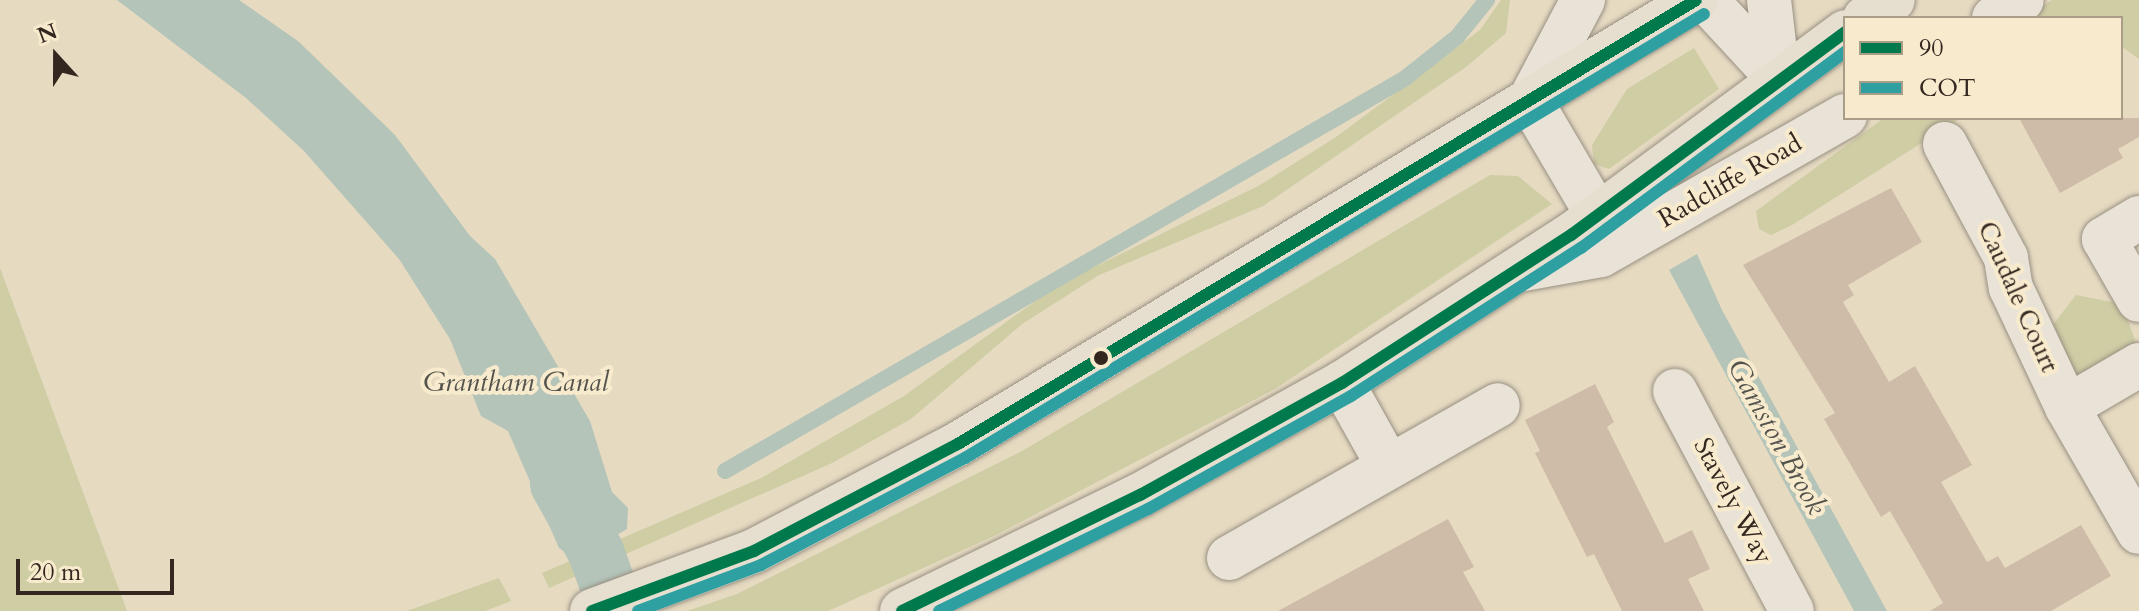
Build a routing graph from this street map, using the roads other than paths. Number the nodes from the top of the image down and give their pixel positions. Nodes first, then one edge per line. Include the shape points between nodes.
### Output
1 (1583, 0) edge
2 (1696, 0) edge
3 (1706, 0) edge
4 (1769, 0) edge
5 (1893, 0) edge
6 (2022, 0) edge
7 (1868, 16) edge
8 (1997, 16) edge
9 (1843, 33) edge
10 (1778, 78) junction
11 (1530, 100) junction
12 (1843, 117) edge
13 (1945, 144) dead end
14 (1597, 214) junction
15 (2139, 218) edge
16 (1523, 269) junction
17 (2139, 300) edge
18 (2139, 365) edge
19 (1342, 383) junction
20 (1675, 391) dead end
21 (1498, 405) dead end
22 (2067, 407) junction
23 (1389, 467) junction
24 (2139, 532) edge
25 (1229, 558) dead end
26 (962, 599) edge
27 (592, 611) edge
28 (902, 611) edge
29 (1792, 611) edge

1 - 11 street
2 - 11 highway
3 - 10 street
4 - 10 street
5 - 7 highway
6 - 8 street
9 - 10 highway, Radcliffe Road
10 - 14 highway, Radcliffe Road
11 - 14 street
11 - 27 highway via 958,444 754,551
12 - 16 street, Radcliffe Road via 1601,255
13 - 22 street, Caudale Court via 2006,258 2011,288
14 - 16 highway, Radcliffe Road
15 - 17 street via 2104,239
16 - 19 highway, Radcliffe Road
18 - 22 street, Caudale Court
19 - 23 street
19 - 26 highway, Radcliffe Road
20 - 29 street, Stavely Way
21 - 23 street
22 - 24 street, Caudale Court
23 - 25 street
26 - 28 highway, Radcliffe Road

